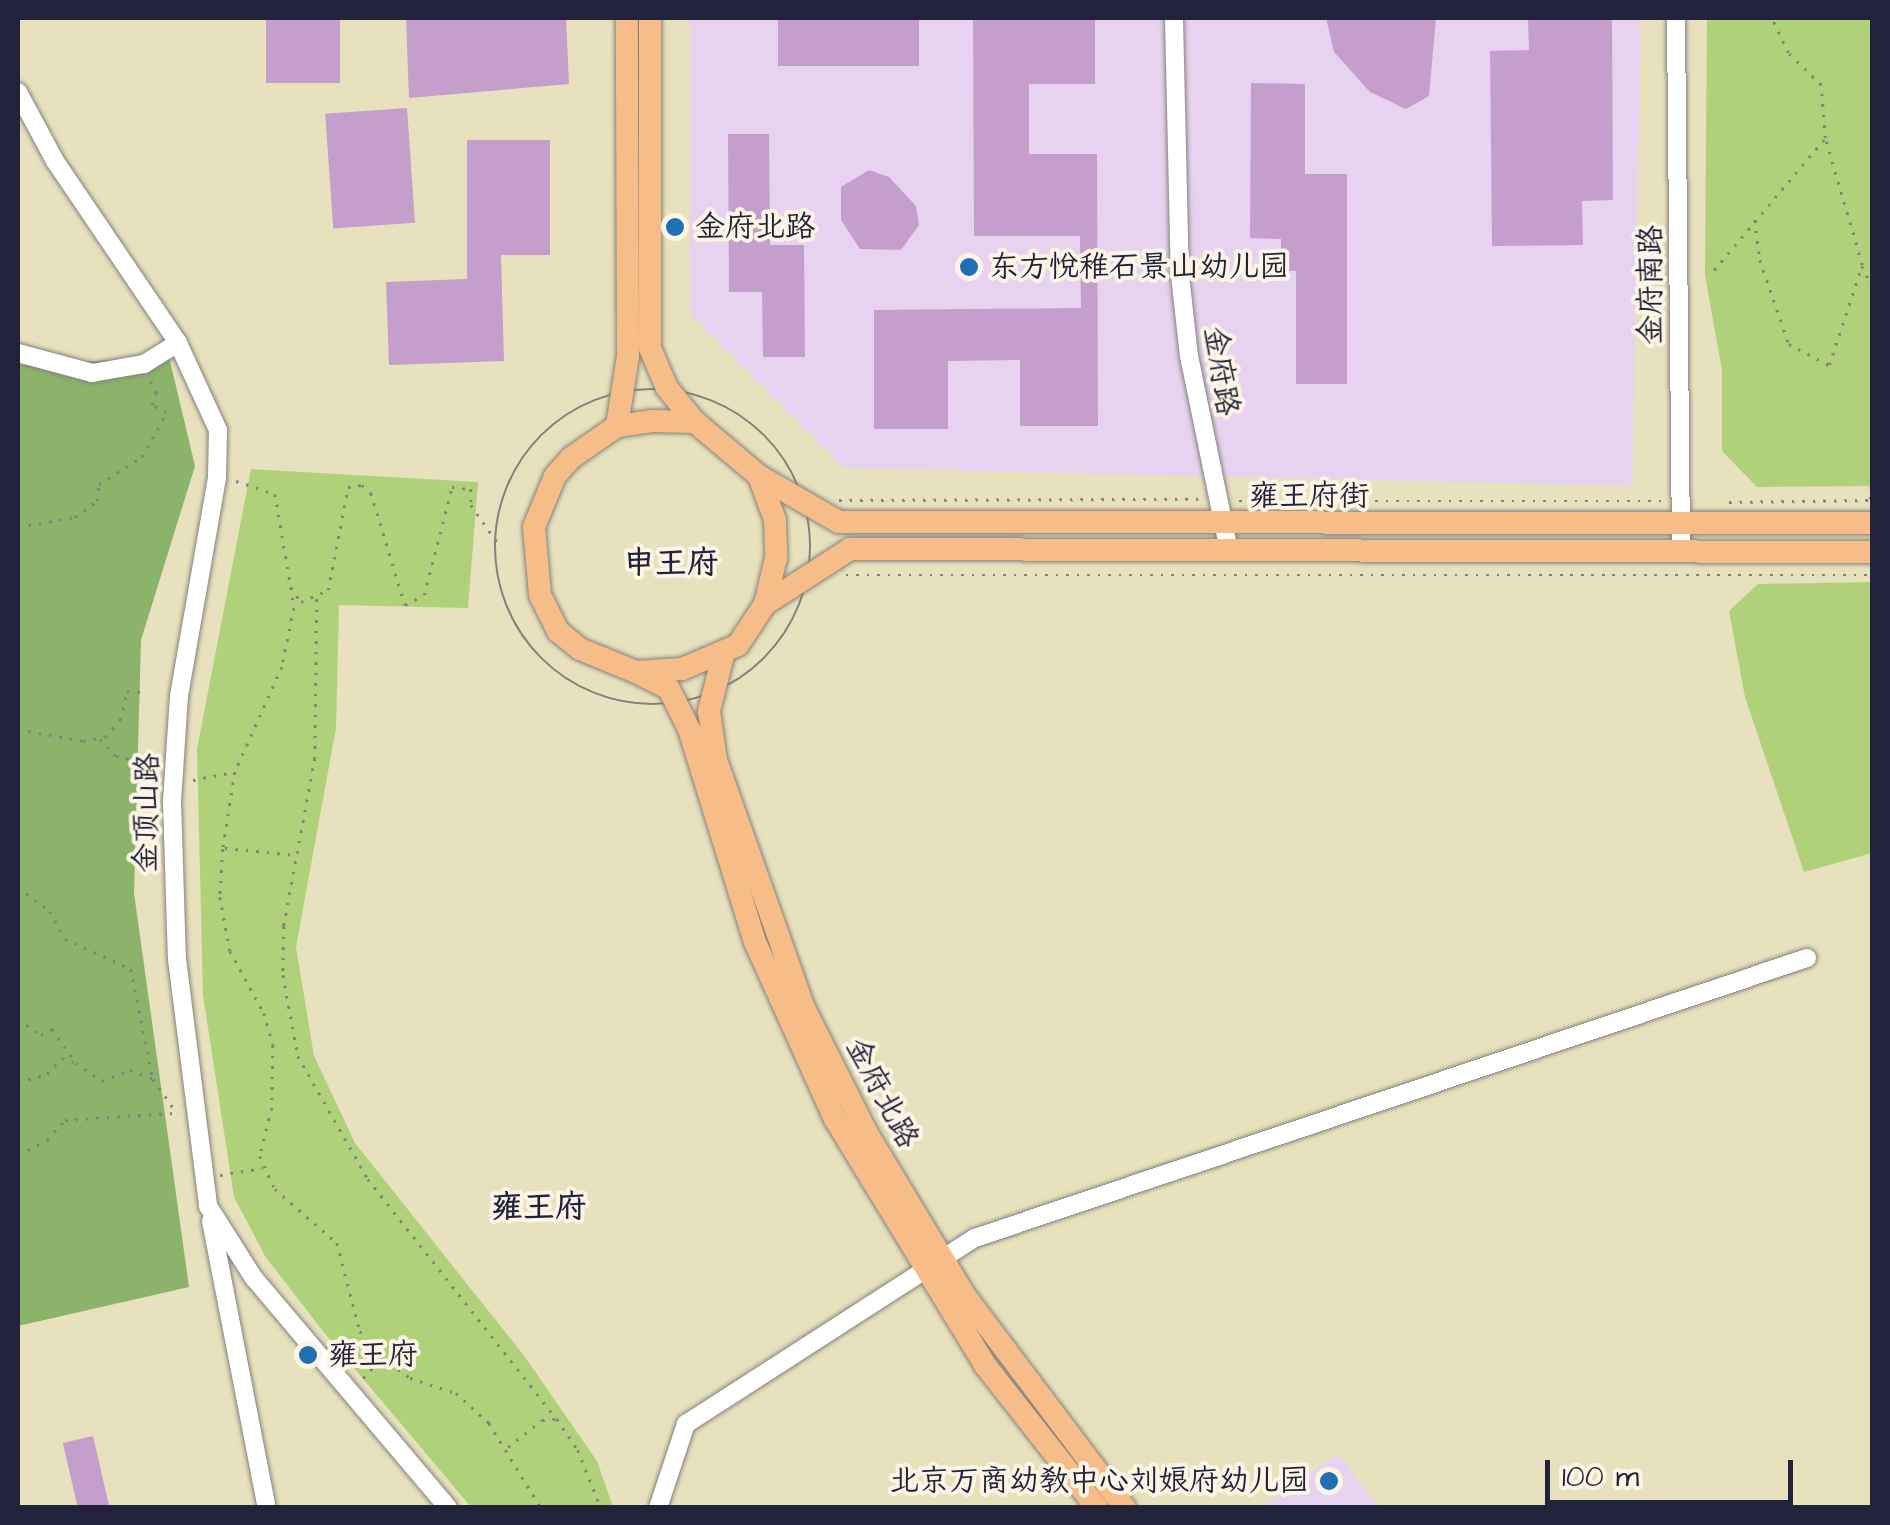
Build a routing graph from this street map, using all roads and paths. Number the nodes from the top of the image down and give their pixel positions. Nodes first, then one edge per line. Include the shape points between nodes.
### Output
1 (628, 18) edge
2 (650, 18) edge
3 (1174, 18) edge
4 (1676, 18) edge
5 (1772, 18) edge
6 (18, 92) edge
7 (1825, 138) junction
8 (1756, 220) junction
9 (1862, 265) junction
10 (1714, 270) dead end
11 (1872, 288) edge
12 (178, 343) junction
13 (18, 353) edge
14 (144, 364) junction
15 (668, 388) junction
16 (625, 391) junction
17 (695, 422) junction
18 (616, 426) junction
19 (1872, 436) edge
20 (1872, 462) edge
21 (1872, 471) edge
22 (759, 476) junction
23 (217, 478) junction
24 (813, 498) junction
25 (1217, 501) junction
26 (1720, 502) dead end
27 (1872, 507) edge
28 (1680, 513) junction
29 (1224, 526) junction
30 (18, 528) edge
31 (498, 544) junction
32 (1229, 551) junction
33 (1680, 552) junction
34 (1872, 552) edge
35 (816, 574) junction
36 (838, 575) dead end
37 (1872, 576) edge
38 (291, 588) junction
39 (317, 599) junction
40 (765, 604) junction
41 (724, 652) junction
42 (636, 672) junction
43 (145, 692) dead end
44 (711, 697) junction
45 (677, 705) junction
46 (18, 729) edge
47 (99, 738) junction
48 (235, 772) junction
49 (164, 779) junction
50 (222, 848) junction
51 (298, 855) junction
52 (18, 887) edge
53 (1808, 958) dead end
54 (18, 1018) edge
55 (76, 1063) junction
56 (153, 1079) junction
57 (18, 1082) edge
58 (183, 1112) junction
59 (18, 1156) edge
60 (263, 1168) junction
61 (203, 1177) junction
62 (208, 1206) junction
63 (931, 1262) junction
64 (382, 1358) junction
65 (350, 1393) junction
66 (557, 1419) junction
67 (507, 1448) junction
68 (268, 1508) edge
69 (448, 1508) edge
70 (541, 1508) edge
71 (601, 1508) edge
72 (658, 1508) edge
73 (1097, 1508) edge
74 (1126, 1508) edge

1 - 16 main road
2 - 15 main road via 650,348
3 - 25 street, 金府路 via 1180,276
4 - 28 street, 金府南路
5 - 7 path via 1788,53 1821,85
6 - 12 street, 金顶山路 via 55,161
7 - 8 path
7 - 9 path
8 - 9 path via 1760,260 1789,344 1830,365
8 - 10 path
9 - 11 path
12 - 14 street
12 - 23 street, 金顶山路 via 211,403
13 - 14 street via 92,373
14 - 30 path via 156,394 152,405 166,413 152,444 99,484 97,502 74,517
15 - 16 path
15 - 17 main road
15 - 24 path via 698,391 749,418
16 - 18 main road
16 - 31 path via 555,421 514,470
17 - 18 main road
17 - 22 main road
18 - 42 main road via 555,476 534,527 533,560 558,632 580,650
19 - 20 path
21 - 27 path
22 - 24 main road, 雍王府街
22 - 40 main road via 775,520
23 - 38 path via 275,494
23 - 49 street, 金顶山路
24 - 25 path, 雍王府街
24 - 29 main road, 雍王府街 via 839,522
24 - 35 path
25 - 28 path, 雍王府街
25 - 29 street, 金府路
26 - 27 path
27 - 28 main road, 雍王府街
28 - 29 main road, 雍王府街
28 - 33 street, 金府南路
29 - 32 street, 金府路
31 - 39 path via 471,504 471,489 452,487 424,595 405,605 372,494 362,485 348,488 328,590
31 - 45 path via 498,577 516,630 546,670 585,694 630,707
32 - 33 main road, 雍王府街
32 - 35 main road, 雍王府街 via 850,549
33 - 34 main road, 雍王府街
35 - 40 main road, 雍王府街
35 - 44 path via 752,672
36 - 37 path
38 - 39 path via 301,602
38 - 48 path via 294,608 282,667
39 - 51 path via 315,758
40 - 41 main road via 738,645
41 - 42 main road via 682,669
41 - 44 main road, 金府北路
42 - 45 main road via 669,689
43 - 47 path via 126,691 120,720
44 - 45 path
44 - 63 main road, 金府北路 via 716,760 772,934
45 - 63 main road, 金府北路 via 729,868 786,1015 835,1119
46 - 47 path
47 - 49 path via 116,756
48 - 49 path
48 - 50 path
49 - 58 street, 金顶山路
50 - 51 path
50 - 60 path via 220,897 230,951 264,1013 273,1045
51 - 66 path via 282,975 309,1081 368,1179
52 - 56 path via 50,911 65,939 131,969
53 - 63 street via 975,1238
54 - 55 path via 41,1035 52,1029
55 - 56 path via 102,1081 130,1070
55 - 57 path via 62,1058 47,1074
56 - 58 path
58 - 59 path via 65,1120
58 - 61 street, 金顶山路
60 - 61 path
60 - 64 path via 275,1189 337,1243 360,1331
61 - 62 street, 金顶山路
62 - 65 street, 金顶山路 via 252,1277
62 - 68 street
63 - 72 street via 686,1424
63 - 73 main road, 金府北路 via 985,1365
63 - 74 main road, 金府北路
64 - 65 path
64 - 67 path via 410,1378 456,1394
65 - 69 street, 金顶山路
66 - 67 path via 542,1420
66 - 71 path via 578,1450
67 - 70 path

